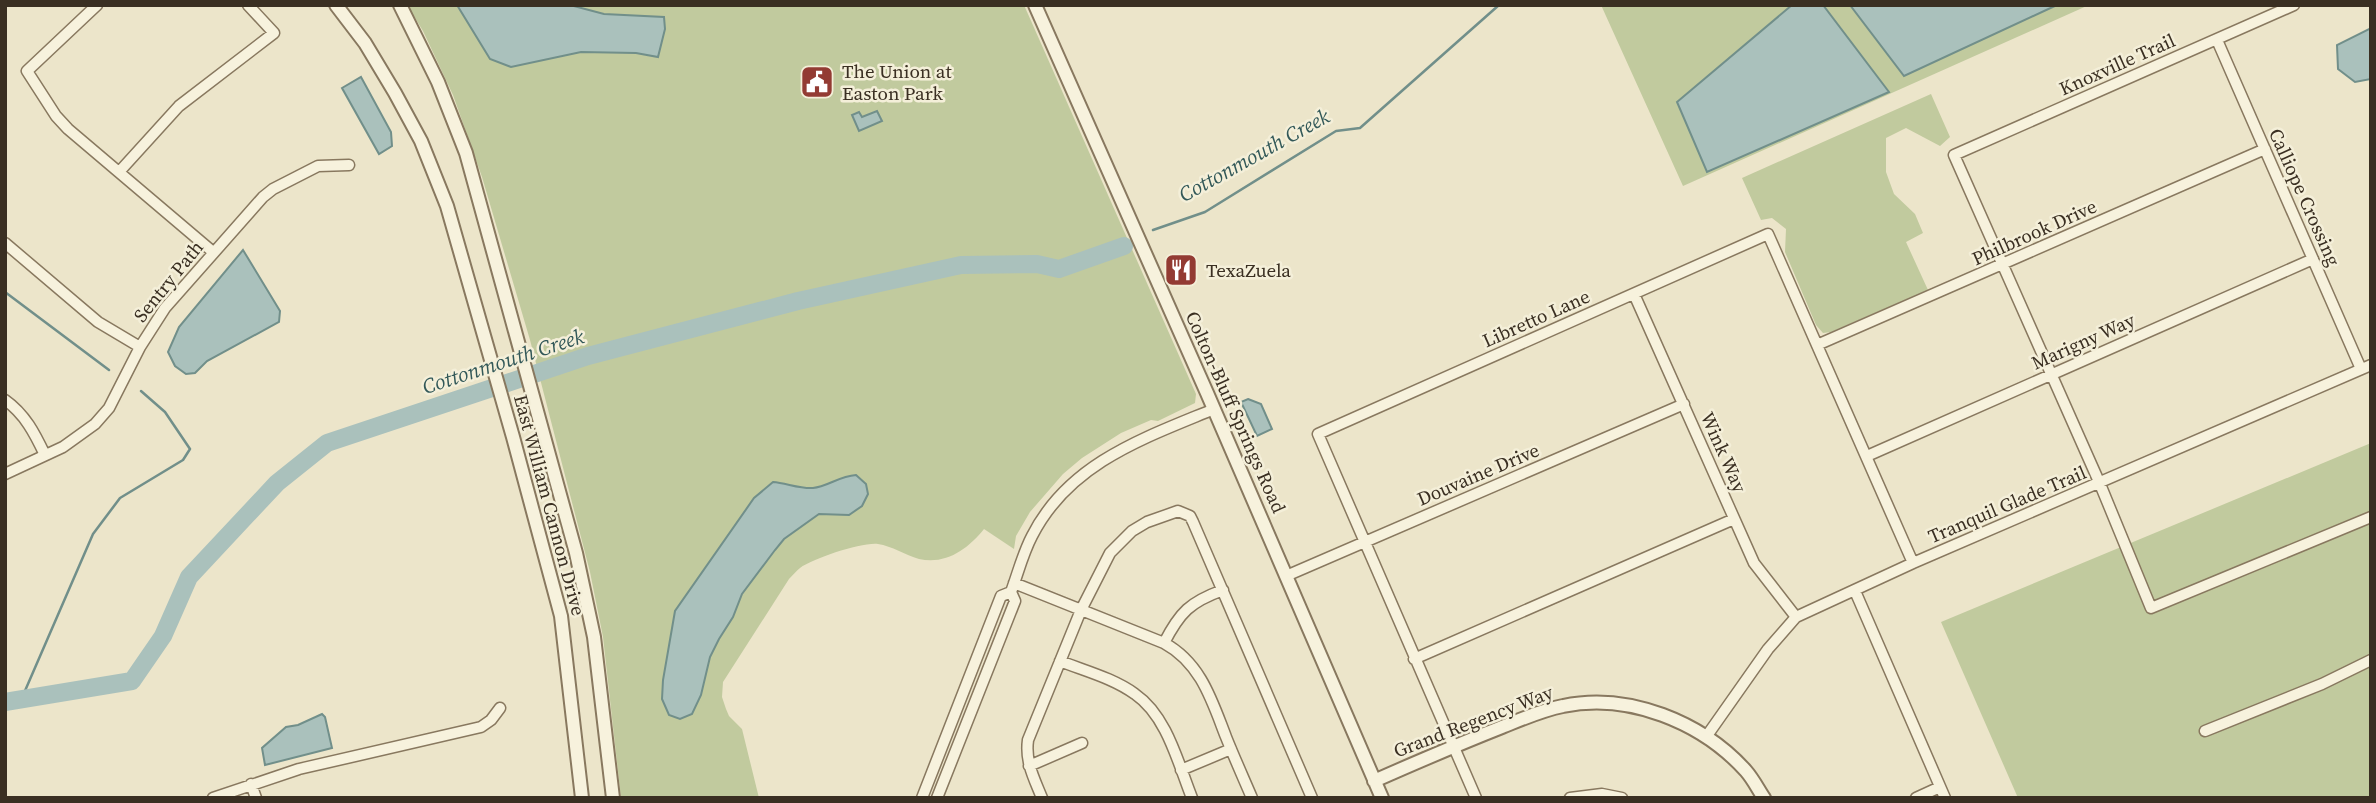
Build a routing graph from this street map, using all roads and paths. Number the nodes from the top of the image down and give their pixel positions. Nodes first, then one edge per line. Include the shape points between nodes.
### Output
1 (97, 5) edge
2 (248, 5) edge
3 (336, 5) edge
4 (400, 5) edge
5 (1035, 5) edge
6 (2294, 5) edge
7 (2217, 40) junction
8 (2265, 149) junction
9 (349, 166) dead end
10 (119, 172) junction
11 (5, 243) edge
12 (213, 252) junction
13 (2313, 259) junction
14 (2003, 265) junction
15 (1634, 294) junction
16 (1817, 345) junction
17 (140, 347) junction
18 (2366, 367) edge
19 (2052, 374) junction
20 (5, 401) edge
21 (1684, 404) junction
22 (1214, 409) junction
23 (45, 455) junction
24 (1867, 456) junction
25 (5, 474) edge
26 (2100, 484) junction
27 (2371, 517) edge
28 (1734, 519) junction
29 (1364, 543) junction
30 (1913, 563) junction
31 (1286, 576) junction
32 (1012, 587) junction
33 (1223, 590) junction
34 (1855, 591) junction
35 (1080, 610) junction
36 (1796, 617) junction
37 (1164, 643) junction
38 (1414, 659) junction
39 (2371, 660) edge
40 (1060, 661) junction
41 (500, 708) dead end
42 (2205, 731) dead end
43 (1706, 737) junction
44 (1082, 743) dead end
45 (1453, 746) junction
46 (1231, 749) junction
47 (1029, 766) junction
48 (1181, 770) junction
49 (1374, 781) junction
50 (250, 784) junction
51 (1940, 787) junction
52 (213, 798) edge
53 (256, 798) edge
54 (582, 798) edge
55 (611, 798) edge
56 (922, 798) edge
57 (937, 798) edge
58 (1042, 798) edge
59 (1192, 798) edge
60 (1252, 798) edge
61 (1312, 798) edge
62 (1382, 798) edge
63 (1476, 798) edge
64 (1570, 798) edge
65 (1622, 798) edge
66 (1764, 798) edge
67 (1916, 798) edge
68 (1945, 798) edge

1 - 10 street via 27,71 56,116
2 - 10 street via 274,33 179,106
3 - 54 street, East William Cannon Drive via 365,43 421,141 447,206 561,616
4 - 55 street, East William Cannon Drive via 466,153 586,594
5 - 22 street, Colton-Bluff Springs Road
6 - 7 street, Knoxville Trail
7 - 8 street, Calliope Crossing
7 - 14 street, Knoxville Trail via 1954,155
8 - 13 street, Calliope Crossing
8 - 14 street, Philbrook Drive
9 - 12 street, Sentry Path via 318,166 274,189
10 - 12 street
11 - 17 street via 98,322
12 - 17 street, Sentry Path via 165,308
13 - 18 street, Calliope Crossing
13 - 19 street, Marigny Way
14 - 16 street, Philbrook Drive
14 - 19 street
15 - 16 street, Libretto Lane via 1768,234
15 - 21 street, Wink Way
15 - 29 street, Libretto Lane via 1318,434
16 - 24 street
17 - 23 street, Sentry Path via 109,408 95,424
18 - 26 street, Tranquil Glade Trail
19 - 24 street, Marigny Way
19 - 26 street
20 - 23 street via 33,430
21 - 28 street, Wink Way
21 - 29 street, Douvaine Drive
22 - 31 street, Colton-Bluff Springs Road
22 - 32 street via 1128,445 1088,470 1042,520
23 - 25 street, Sentry Path
24 - 30 street
26 - 27 street via 2151,608
26 - 30 street, Tranquil Glade Trail
28 - 36 street, Wink Way via 1754,563
28 - 38 street
29 - 31 street, Douvaine Drive
29 - 38 street
30 - 34 street, Tranquil Glade Trail
31 - 49 street, Colton-Bluff Springs Road
32 - 35 street
32 - 56 street via 1000,597
32 - 57 street via 1015,601
33 - 35 street via 1193,522 1186,514 1173,512 1147,522 1120,541
33 - 37 street via 1181,613
33 - 61 street
34 - 36 street, Tranquil Glade Trail
34 - 51 street
35 - 37 street
35 - 40 street
36 - 43 street, Tranquil Glade Trail
37 - 46 street via 1198,673
38 - 45 street
39 - 42 street
40 - 47 street via 1028,740
40 - 48 street via 1138,695 1158,719
41 - 50 street via 481,727
43 - 45 street, Grand Regency Way via 1661,714 1598,703 1564,705
43 - 66 street, Grand Regency Way via 1746,772
44 - 47 street
45 - 49 street, Grand Regency Way
45 - 63 street
46 - 48 street
46 - 60 street
47 - 58 street
48 - 59 street
49 - 62 street, Colton-Bluff Springs Road
50 - 52 street
50 - 53 street
51 - 67 street
51 - 68 street
64 - 65 street via 1602,794

